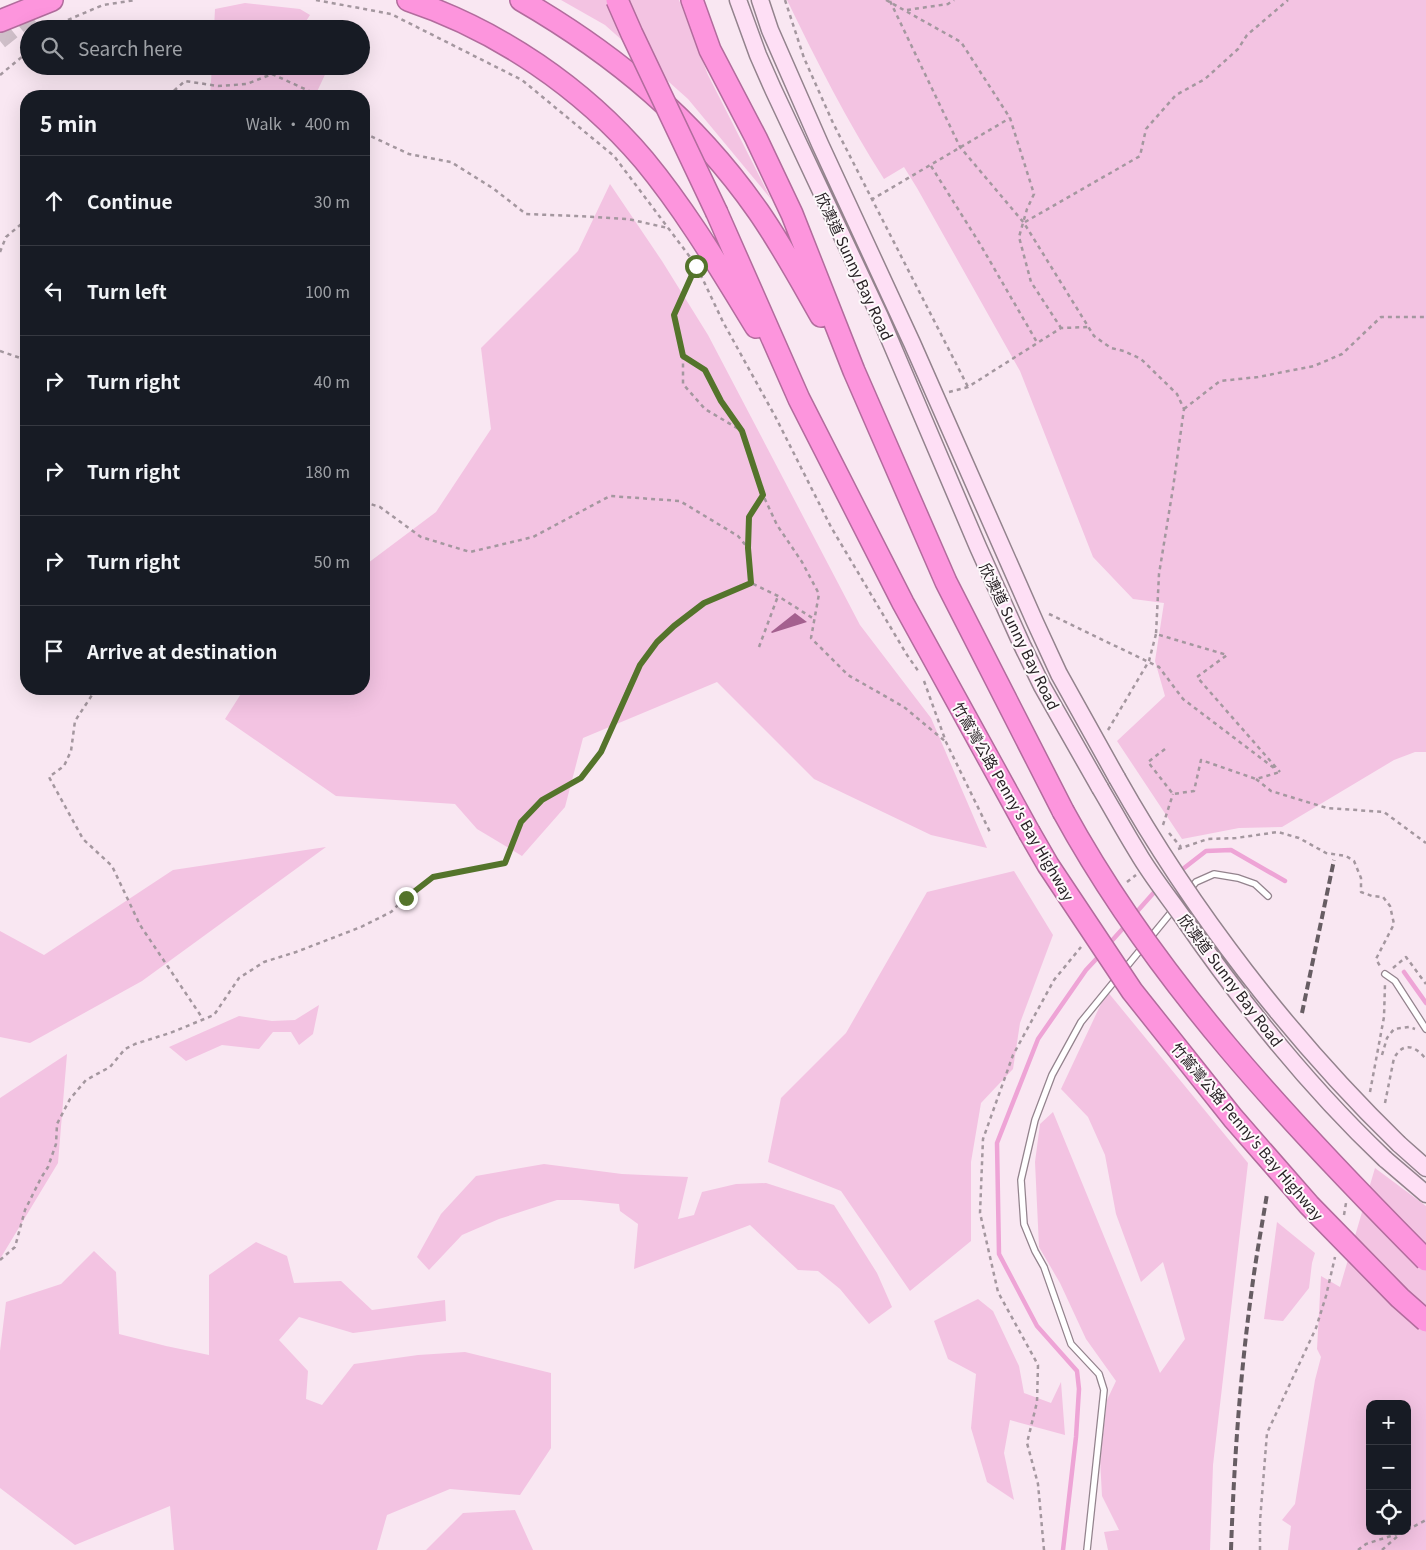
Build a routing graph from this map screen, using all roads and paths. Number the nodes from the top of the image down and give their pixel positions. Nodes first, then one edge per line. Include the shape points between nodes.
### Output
1 (52, 0) edge
2 (136, 0) edge
3 (316, 0) edge
4 (408, 0) edge
5 (521, 0) edge
6 (617, 0) edge
7 (692, 0) edge
8 (738, 0) edge
9 (760, 0) edge
10 (785, 0) edge
11 (886, 0) edge
12 (954, 0) edge
13 (1288, 0) edge
14 (890, 1) junction
15 (905, 10) junction
16 (68, 20) edge
17 (0, 21) edge
18 (20, 58) edge
19 (0, 75) edge
20 (270, 75) edge
21 (274, 75) edge
22 (175, 90) edge
23 (307, 90) edge
24 (1010, 118) junction
25 (370, 136) edge
26 (960, 147) junction
27 (931, 166) junction
28 (871, 200) junction
29 (1024, 223) junction
30 (20, 225) edge
31 (668, 228) junction
32 (0, 252) edge
33 (696, 266) junction
34 (1426, 317) edge
35 (1090, 327) junction
36 (1061, 328) junction
37 (1038, 344) junction
38 (0, 351) edge
39 (683, 356) junction
40 (20, 358) edge
41 (854, 370) junction
42 (968, 387) junction
43 (947, 393) dead end
44 (800, 399) junction
45 (1184, 409) junction
46 (742, 431) junction
47 (763, 495) junction
48 (370, 504) edge
49 (748, 548) junction
50 (751, 583) junction
51 (778, 596) junction
52 (1043, 611) dead end
53 (814, 619) junction
54 (1156, 634) junction
55 (759, 647) dead end
56 (1149, 661) junction
57 (92, 695) edge
58 (1107, 733) dead end
59 (946, 742) junction
60 (1165, 749) dead end
61 (1280, 772) junction
62 (1256, 779) junction
63 (1173, 794) junction
64 (990, 832) dead end
65 (1426, 843) edge
66 (1181, 847) dead end
67 (1268, 896) dead end
68 (1385, 974) dead end
69 (203, 1020) junction
70 (1426, 1029) edge
71 (1418, 1030) dead end
72 (1382, 1055) dead end
73 (1426, 1059) edge
74 (1385, 1103) dead end
75 (1426, 1168) edge
76 (1426, 1194) edge
77 (0, 1260) edge
78 (1426, 1260) edge
79 (1426, 1321) edge
80 (1426, 1520) edge
81 (1411, 1528) edge
82 (1395, 1535) edge
83 (1400, 1535) edge
84 (1087, 1550) edge
85 (1358, 1550) edge
86 (1382, 1550) edge

1 - 17 highway
2 - 16 path via 104,5
3 - 31 path via 391,14 522,80 614,156
4 - 44 highway via 482,32 534,62 577,95 623,138 666,188 705,244
5 - 41 highway via 629,72 711,151 772,232
6 - 44 highway, bridge
7 - 41 highway via 710,50 792,214
8 - 76 main road, 欣澳道 Sunny Bay Road, bridge via 762,64 876,309 1006,611 1042,686 1100,788 1139,855 1230,984 1336,1111
9 - 75 main road, 欣澳道 Sunny Bay Road, bridge via 770,30 1034,622 1117,778 1171,866 1276,1009 1337,1081
10 - 28 path via 804,58
11 - 14 path
12 - 15 path via 948,4
13 - 29 path via 1247,35 1238,49 1205,78 1176,95 1146,129 1140,156
14 - 15 path
14 - 26 path
15 - 24 path via 961,42
18 - 19 path
20 - 22 path via 247,84 218,86 185,81
21 - 23 path
24 - 26 path
24 - 29 path via 1034,194
25 - 31 path via 409,154 451,162 526,214 628,219
26 - 27 path
26 - 29 path
27 - 28 path
27 - 37 path
28 - 42 path
29 - 35 path
29 - 36 path via 1020,237 1031,282
30 - 32 path via 6,237
31 - 33 path
33 - 39 path via 674,315
33 - 59 path via 831,527 906,655 923,677
34 - 45 path via 1380,317 1342,354 1314,366 1220,381
35 - 36 path
35 - 45 path via 1094,336 1111,348 1124,350 1141,359 1177,394
36 - 37 path
37 - 42 path
38 - 40 path
39 - 46 path via 705,370
39 - 46 path via 683,384 705,409
41 - 78 highway, bridge via 946,582 1084,849 1125,913 1205,1019 1265,1091 1330,1163
42 - 43 path
44 - 79 highway, 竹篙灣公路 Penny's Bay Highway, bridge via 903,603 1048,866 1132,991 1233,1118 1309,1205
45 - 54 path via 1159,574
46 - 47 path
47 - 49 path via 749,517
47 - 53 path via 777,525 819,594
48 - 49 path via 421,537 470,552 534,537 610,496 680,500 738,536
49 - 50 path
50 - 51 path
50 - 69 path via 704,603 657,642 640,665 601,752 581,778 542,800 521,822 505,863 433,877 391,912 361,927 264,962 239,978 214,1014
51 - 53 path
51 - 55 path
52 - 56 path
53 - 59 path via 810,638 848,676 904,707
54 - 56 path
54 - 61 path via 1227,654 1197,677
56 - 58 path
56 - 61 path via 1159,667 1183,699
57 - 69 path via 75,721 71,751 64,766 49,777 83,839 112,866 140,925
59 - 64 path
60 - 63 path via 1148,762
61 - 62 path
62 - 63 path via 1202,760 1194,791
62 - 65 path via 1272,791 1327,808 1384,812
63 - 66 path via 1162,824
67 - 84 lane via 1255,884 1238,878 1214,874 1196,882 1081,1022 1052,1075 1035,1120 1021,1180 1024,1224 1044,1267 1071,1344 1099,1374 1104,1390
68 - 70 lane via 1395,981
69 - 77 path via 125,1049 110,1067 86,1080 70,1099 58,1124 56,1144 48,1167 25,1210 15,1247
71 - 72 path via 1394,1029 1386,1038
73 - 74 path via 1419,1050 1403,1048 1398,1052
80 - 81 path
82 - 85 path via 1366,1544
83 - 86 path

